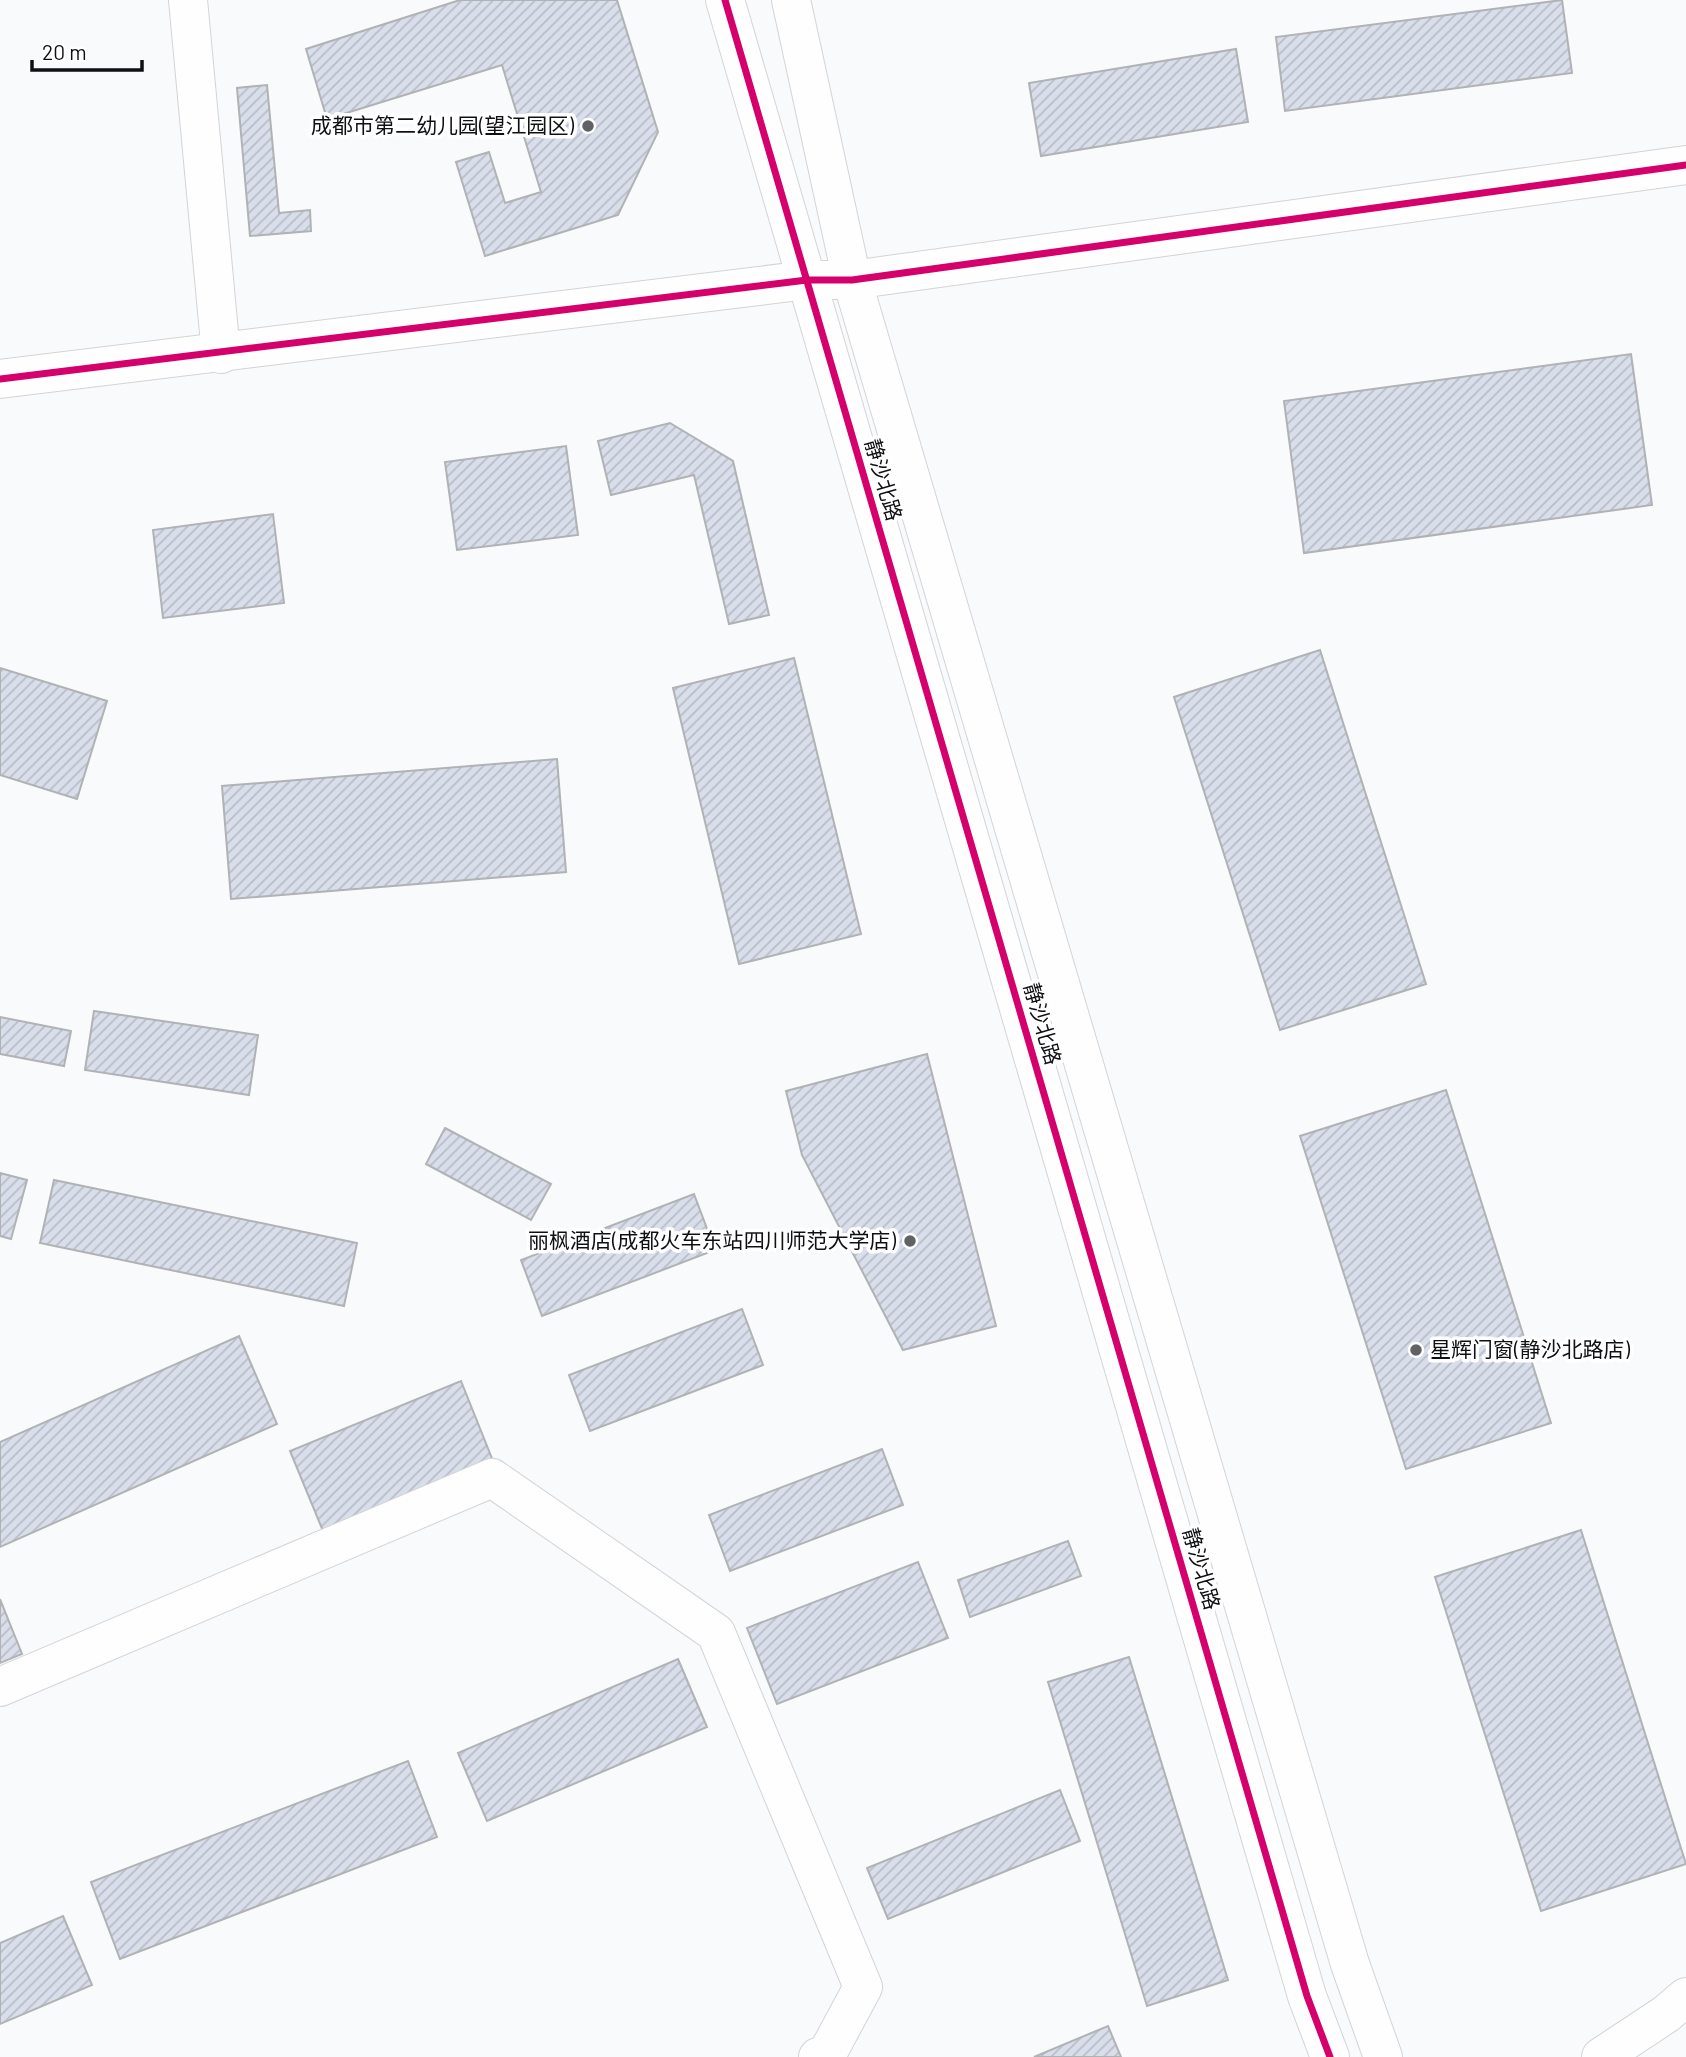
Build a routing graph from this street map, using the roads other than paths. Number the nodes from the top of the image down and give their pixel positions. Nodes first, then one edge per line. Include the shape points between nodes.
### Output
1 (188, 0) edge
2 (725, 0) edge
3 (791, 0) edge
4 (1686, 165) edge
5 (807, 280) junction
6 (852, 280) junction
7 (221, 354) junction
8 (0, 379) edge
9 (0, 1687) edge
10 (1686, 1997) edge
11 (818, 2057) edge
12 (1330, 2057) edge
13 (1383, 2057) edge
14 (1601, 2057) edge

1 - 7 street
2 - 5 street, 静沙北路
3 - 6 street, 静沙北路
4 - 6 street
5 - 6 street
5 - 7 street
5 - 12 street, 静沙北路 via 1307,1996
6 - 13 street, 静沙北路 via 1350,1964
7 - 8 street
9 - 11 street via 492,1478 716,1633 863,1987 828,2053
10 - 14 street

